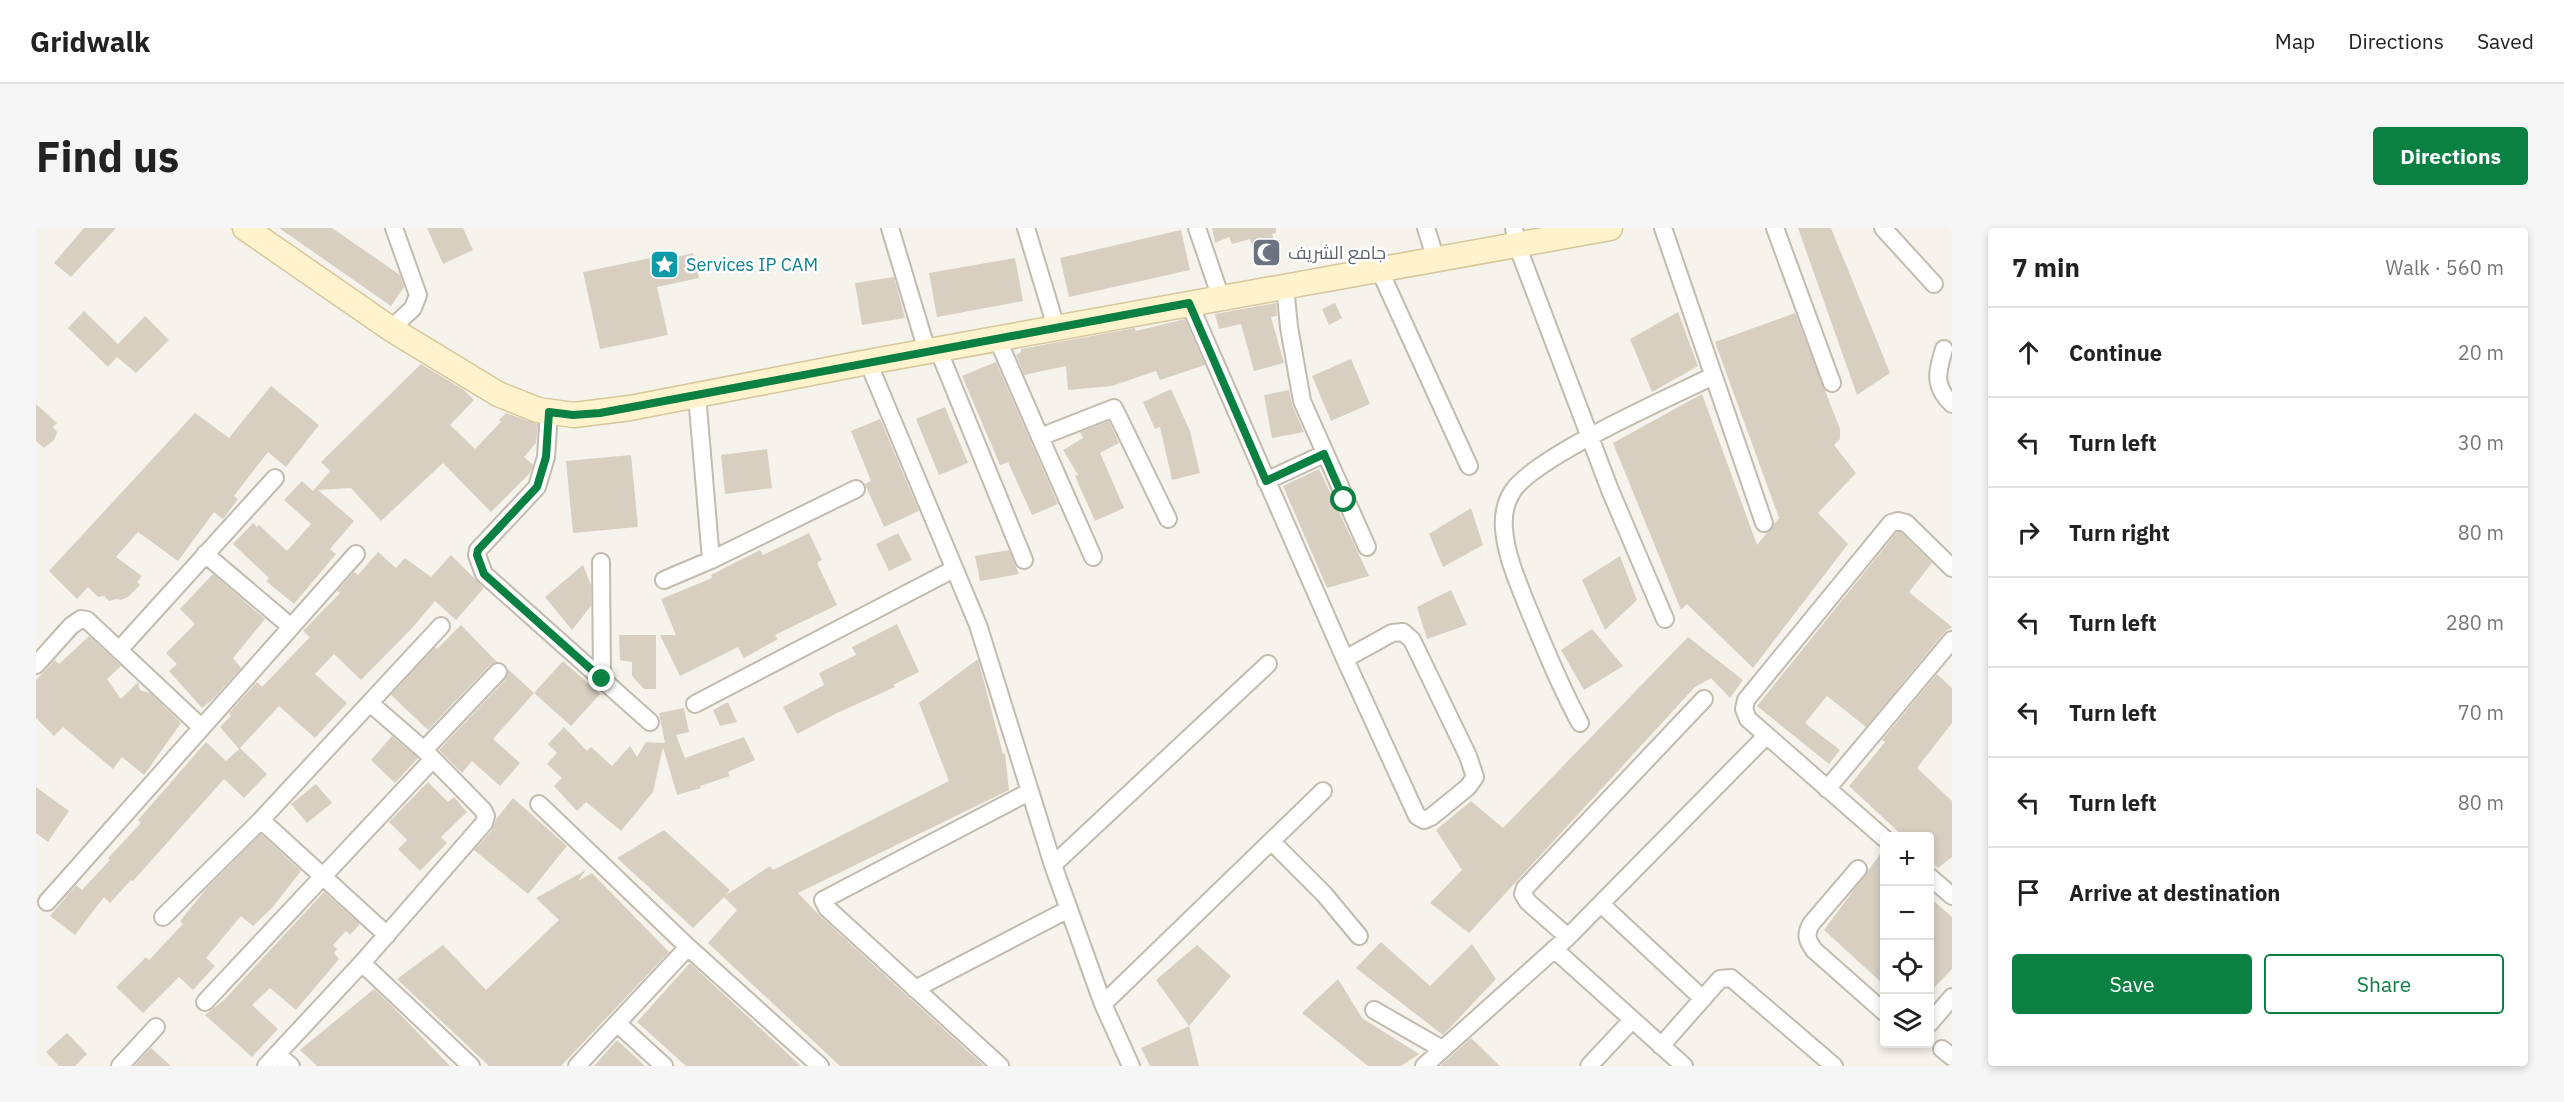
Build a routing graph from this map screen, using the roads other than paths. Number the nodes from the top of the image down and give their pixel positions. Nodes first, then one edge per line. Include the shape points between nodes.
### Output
1 (245, 228) edge
2 (394, 228) edge
3 (890, 228) edge
4 (1026, 228) edge
5 (1197, 228) edge
6 (1426, 228) edge
7 (1663, 228) edge
8 (1775, 228) edge
9 (1883, 228) edge
10 (1599, 229) edge
11 (1516, 237) edge
12 (1436, 260) junction
13 (1379, 269) junction
14 (1935, 284) dead end
15 (1285, 286) junction
16 (1221, 298) junction
17 (1189, 303) junction
18 (1056, 327) junction
19 (391, 329) junction
20 (997, 338) junction
21 (933, 350) junction
22 (1944, 350) dead end
23 (868, 362) junction
24 (1713, 376) junction
25 (1832, 382) dead end
26 (697, 395) junction
27 (1952, 404) edge
28 (549, 412) junction
29 (1040, 436) junction
30 (1589, 437) junction
31 (1324, 454) junction
32 (1469, 466) dead end
33 (275, 478) dead end
34 (1266, 481) junction
35 (856, 489) dead end
36 (1168, 519) dead end
37 (1764, 523) dead end
38 (1367, 548) dead end
39 (205, 554) junction
40 (356, 554) dead end
41 (1093, 557) dead end
42 (711, 560) junction
43 (1024, 560) dead end
44 (601, 562) dead end
45 (954, 568) junction
46 (1952, 568) edge
47 (664, 580) dead end
48 (1665, 619) dead end
49 (290, 626) junction
50 (441, 626) dead end
51 (1952, 640) edge
52 (119, 650) junction
53 (1345, 659) junction
54 (1268, 664) dead end
55 (36, 665) edge
56 (498, 672) dead end
57 (602, 679) junction
58 (1704, 699) dead end
59 (371, 704) junction
60 (695, 704) dead end
61 (650, 723) dead end
62 (1580, 723) dead end
63 (201, 727) junction
64 (1766, 736) junction
65 (428, 754) junction
66 (1827, 789) junction
67 (1323, 791) dead end
68 (1029, 792) junction
69 (539, 804) dead end
70 (261, 820) junction
71 (1880, 835) edge
72 (1272, 842) junction
73 (1053, 865) junction
74 (1858, 869) dead end
75 (323, 877) junction
76 (1934, 881) edge
77 (1951, 894) edge
78 (46, 902) dead end
79 (1601, 904) junction
80 (1069, 909) junction
81 (163, 917) dead end
82 (387, 935) junction
83 (1359, 936) dead end
84 (1568, 937) junction
85 (688, 947) junction
86 (1554, 949) junction
87 (362, 963) junction
88 (915, 988) junction
89 (1952, 997) edge
90 (1703, 999) junction
91 (205, 1002) dead end
92 (1103, 1004) junction
93 (1880, 1008) edge
94 (1374, 1010) dead end
95 (1934, 1017) edge
96 (1632, 1020) junction
97 (617, 1023) junction
98 (156, 1027) dead end
99 (1661, 1046) junction
100 (1442, 1049) junction
101 (272, 1060) edge
102 (1127, 1064) edge
103 (120, 1066) edge
104 (291, 1066) edge
105 (471, 1066) edge
106 (577, 1066) edge
107 (664, 1066) edge
108 (820, 1066) edge
109 (1000, 1066) edge
110 (1424, 1066) edge
111 (1589, 1066) edge
112 (1684, 1066) edge
113 (1834, 1066) edge

1 - 19 main road
2 - 19 street via 418,295 414,308
3 - 21 street
4 - 18 street
5 - 16 street
6 - 12 street
7 - 24 street
8 - 25 street
9 - 14 street
10 - 11 main road
11 - 12 main road
11 - 30 street
12 - 13 main road
13 - 15 main road
13 - 32 street
15 - 16 main road
15 - 31 street via 1302,401
16 - 17 main road
17 - 18 main road
17 - 34 street
18 - 20 main road
19 - 28 main road via 498,394
20 - 21 main road
20 - 29 street
21 - 23 main road
21 - 43 street
22 - 27 street via 1936,376 1943,396
23 - 26 main road
23 - 45 street
24 - 30 street
24 - 37 street
26 - 28 main road via 600,413
26 - 42 street
28 - 57 street via 546,457 537,487 477,555 484,574
29 - 36 street via 1114,408
29 - 41 street
30 - 48 street
30 - 62 street via 1522,478 1511,492 1504,529 1510,562 1557,681
31 - 34 street
31 - 38 street
33 - 39 street
34 - 53 street
35 - 42 street
39 - 49 street
39 - 52 street
40 - 49 street
42 - 47 street
44 - 57 street
45 - 60 street
45 - 68 street via 983,639
46 - 64 street via 1906,524 1898,520 1891,523 1746,700 1744,710 1748,719
49 - 63 street
50 - 59 street
51 - 66 street
52 - 55 street via 87,620 81,619
52 - 63 street
53 - 53 street via 1417,816 1424,820 1431,817 1475,777 1412,640 1403,632 1392,633
54 - 73 street
56 - 65 street
57 - 61 street
58 - 84 street via 1525,888 1523,894 1528,902
59 - 65 street
59 - 70 street
63 - 78 street
64 - 66 street
64 - 79 street
65 - 75 street
65 - 82 street via 486,816
66 - 71 street
67 - 72 street
68 - 73 street
68 - 88 street via 823,900
69 - 85 street
70 - 75 street
70 - 81 street
72 - 83 street
72 - 92 street
73 - 80 street
74 - 93 street via 1806,932 1814,950
75 - 82 street
75 - 91 street
76 - 77 street
79 - 84 street
79 - 90 street
80 - 88 street
80 - 92 street
82 - 87 street
84 - 86 street
85 - 97 street
85 - 108 street
86 - 96 street
86 - 100 street
87 - 101 street
87 - 105 street
88 - 109 street
89 - 95 street
90 - 99 street
90 - 113 street via 1720,979 1731,978
92 - 102 street
94 - 100 street
96 - 99 street
96 - 111 street
97 - 106 street
97 - 107 street
98 - 103 street
99 - 112 street
100 - 110 street
101 - 104 street

